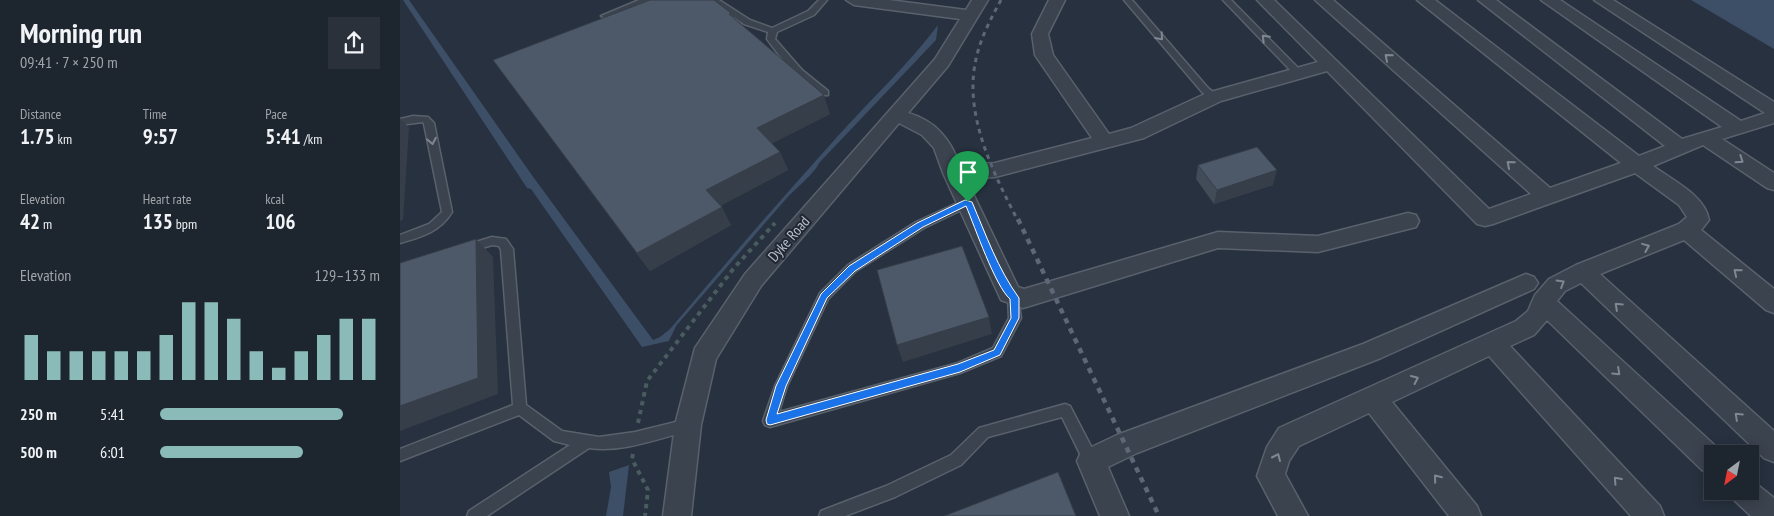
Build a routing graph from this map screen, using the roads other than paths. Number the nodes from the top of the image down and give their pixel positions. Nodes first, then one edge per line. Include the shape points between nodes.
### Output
1 (646, 0) edge
2 (713, 0) edge
3 (823, 0) edge
4 (854, 0) edge
5 (1057, 0) edge
6 (1128, 0) edge
7 (1228, 0) edge
8 (1265, 0) edge
9 (1324, 0) edge
10 (1425, 0) edge
11 (1486, 0) edge
12 (1549, 0) edge
13 (1602, 0) edge
14 (976, 8) edge
15 (605, 16) edge
16 (774, 31) junction
17 (1332, 64) junction
18 (1298, 73) junction
19 (825, 93) edge
20 (1214, 97) junction
21 (1774, 110) edge
22 (894, 116) junction
23 (1774, 116) edge
24 (400, 122) edge
25 (1739, 129) junction
26 (1705, 136) junction
27 (1104, 141) junction
28 (1678, 146) junction
29 (1637, 165) junction
30 (953, 173) junction
31 (1774, 183) edge
32 (1546, 197) junction
33 (968, 202) junction
34 (1408, 221) dead end
35 (1687, 230) junction
36 (400, 239) edge
37 (455, 253) edge
38 (1584, 271) junction
39 (1526, 283) dead end
40 (1014, 298) junction
41 (1544, 302) junction
42 (1774, 303) edge
43 (1492, 344) junction
44 (1373, 398) junction
45 (520, 408) junction
46 (688, 425) junction
47 (588, 441) junction
48 (1774, 449) edge
49 (1704, 453) edge
50 (400, 455) edge
51 (1091, 462) junction
52 (1755, 500) edge
53 (474, 516) edge
54 (677, 516) edge
55 (826, 516) edge
56 (1115, 516) edge
57 (1294, 516) edge
58 (1467, 516) edge
59 (1650, 516) edge
60 (1772, 516) edge

1 - 15 lane
2 - 16 lane via 740,20
3 - 16 lane via 811,13
4 - 14 street
5 - 27 street via 1040,34 1044,55
6 -> 20 lane
18 -> 7 lane
8 - 17 street
32 -> 9 street
10 - 29 street
11 - 28 street
12 - 25 street
13 - 21 street
14 - 22 street, Dyke Road via 942,62
16 - 19 lane via 771,39 783,55
17 - 18 street
17 - 32 street via 1485,218
18 - 20 street
20 - 27 street via 1137,133
22 - 30 street via 913,121 929,131 943,146
22 - 46 street, Dyke Road via 753,280 704,356
23 - 25 street
24 -> 36 lane via 425,119 429,123 447,212 442,222
25 - 26 street
26 - 28 street
26 -> 31 street
27 - 30 street via 995,170
28 - 29 street
29 - 32 street
29 - 35 street via 1698,212 1698,220
30 - 33 street
33 - 40 street via 999,275
33 - 40 lane via 920,225 852,268 824,296 781,386 770,420 960,368 997,352 1015,318
34 - 40 street via 1318,244 1218,240 1201,243 1052,292 1023,300
38 -> 35 street
42 -> 35 street
37 - 45 lane via 492,241 502,242 507,249
41 -> 38 street via 1557,285
48 -> 38 street
39 - 51 street via 1372,351 1127,444
41 - 43 street via 1536,318 1525,328
41 -> 49 street
44 -> 43 street
59 -> 43 street
57 -> 44 street via 1271,476 1277,456 1289,437
58 -> 44 street
45 - 47 lane via 559,437
45 - 50 lane
46 - 47 lane via 636,438 599,443
46 - 54 street, Dyke Road
47 - 53 lane
51 - 55 lane via 1065,410 984,432 956,460 890,492
51 - 56 street
52 - 60 street

